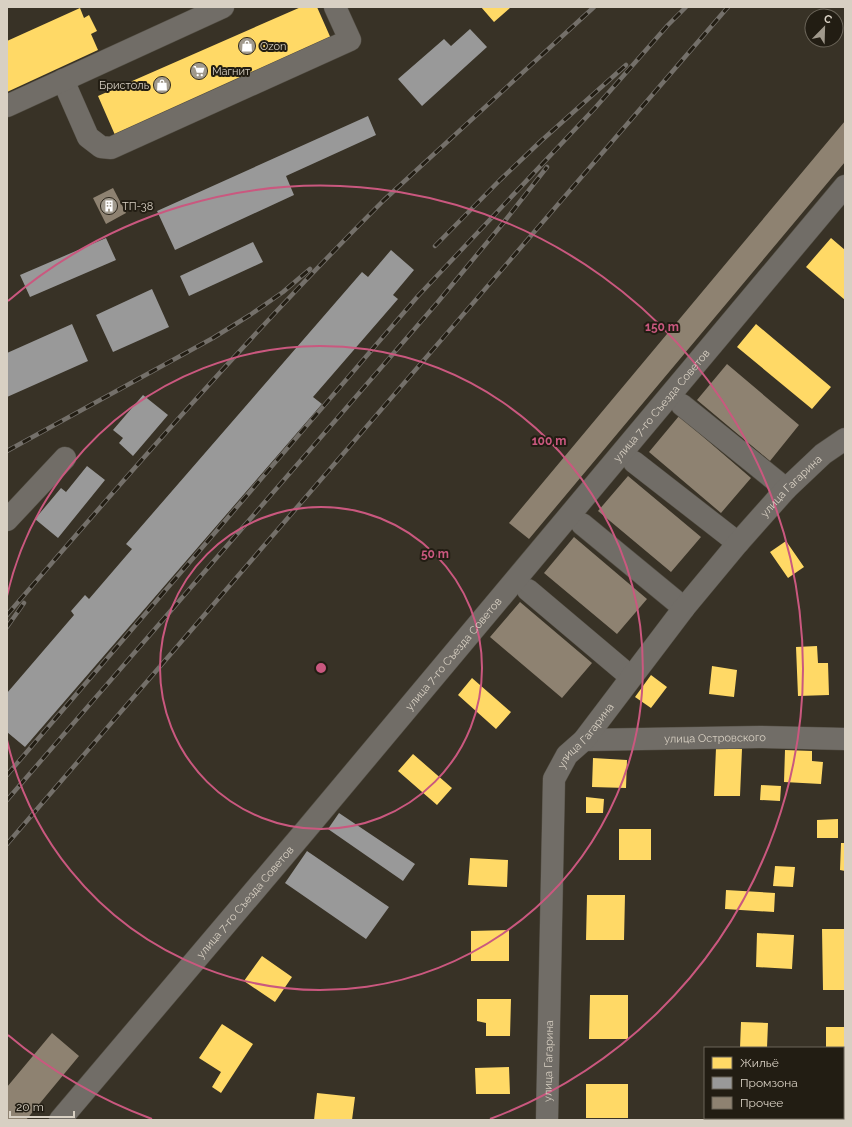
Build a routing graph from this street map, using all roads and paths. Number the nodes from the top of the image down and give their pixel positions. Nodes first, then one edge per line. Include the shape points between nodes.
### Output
1 (222, 7) edge
2 (335, 7) edge
3 (63, 80) junction
4 (7, 106) edge
5 (845, 186) edge
6 (682, 405) dead end
7 (845, 440) edge
8 (65, 458) dead end
9 (634, 462) dead end
10 (786, 489) junction
11 (7, 520) edge
12 (582, 524) dead end
13 (738, 543) junction
14 (528, 590) dead end
15 (684, 608) junction
16 (631, 677) junction
17 (845, 739) edge
18 (584, 740) junction
19 (60, 1120) edge
20 (547, 1120) edge

1 - 3 street
2 - 3 street via 350,40 111,148 101,147 88,137
3 - 4 street
5 - 19 street, улица 7-го Съезда Советов
6 - 10 street
7 - 10 street, улица Гагарина via 823,454
8 - 11 street
9 - 13 street
10 - 13 street, улица Гагарина
12 - 15 street
13 - 15 street, улица Гагарина
14 - 16 street
15 - 16 street, улица Гагарина
16 - 18 street, улица Гагарина
17 - 18 street, улица Островского via 759,737
18 - 20 street, улица Гагарина via 567,755 554,779

